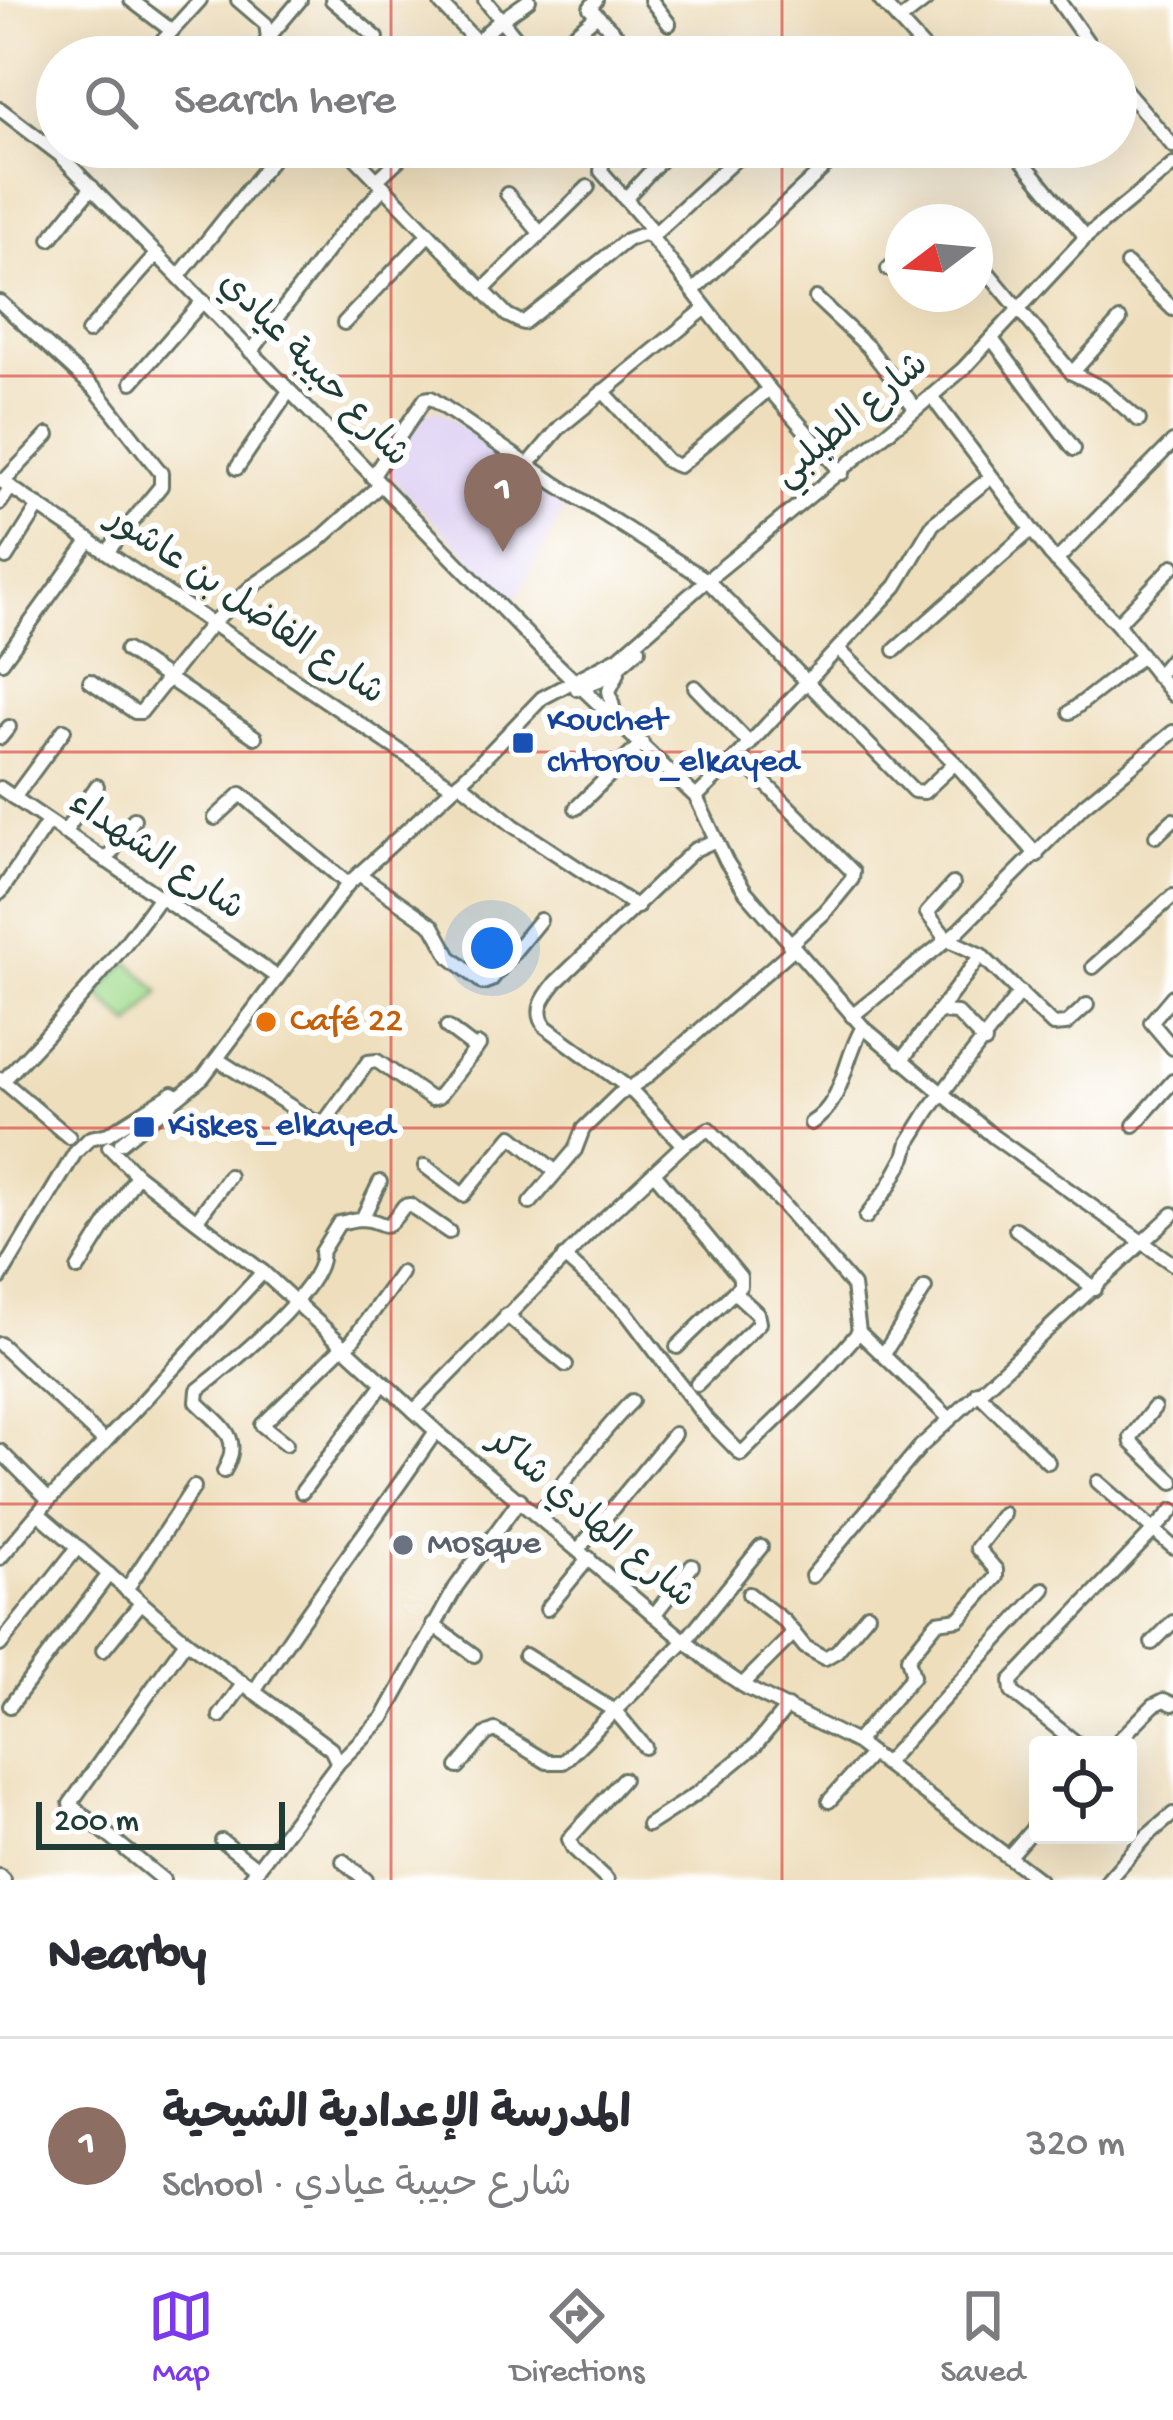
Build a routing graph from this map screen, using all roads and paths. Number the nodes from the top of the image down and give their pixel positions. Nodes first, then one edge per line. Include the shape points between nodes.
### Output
1 (131, 0) edge
2 (200, 0) edge
3 (238, 0) edge
4 (300, 0) edge
5 (332, 0) edge
6 (485, 0) edge
7 (530, 0) edge
8 (596, 0) edge
9 (651, 0) edge
10 (880, 0) edge
11 (926, 0) edge
12 (1058, 0) edge
13 (441, 4) dead end
14 (596, 16) junction
15 (502, 20) junction
16 (899, 21) junction
17 (669, 24) dead end
18 (167, 36) joint
19 (267, 36) edge
20 (270, 36) edge
21 (375, 36) edge
22 (471, 36) edge
23 (485, 36) edge
24 (514, 36) edge
25 (572, 36) edge
26 (617, 36) edge
27 (913, 36) edge
28 (1083, 36) edge
29 (1137, 104) edge
30 (0, 109) edge
31 (36, 137) edge
32 (1173, 146) edge
33 (1173, 165) edge
34 (73, 168) edge
35 (265, 168) edge
36 (365, 168) edge
37 (394, 168) edge
38 (600, 168) edge
39 (654, 168) edge
40 (726, 168) edge
41 (824, 168) edge
42 (1028, 168) edge
43 (380, 184) junction
44 (588, 187) dead end
45 (92, 188) junction
46 (507, 194) dead end
47 (626, 199) junction
48 (429, 234) junction
49 (542, 234) junction
50 (653, 235) junction
51 (1086, 237) junction
52 (50, 239) dead end
53 (158, 254) junction
54 (1127, 264) dead end
55 (179, 276) junction
56 (993, 278) edge
57 (485, 288) junction
58 (693, 291) junction
59 (816, 298) dead end
60 (203, 301) junction
61 (1, 304) edge
62 (706, 308) junction
63 (1020, 309) junction
64 (1173, 309) edge
65 (1120, 320) dead end
66 (344, 323) dead end
67 (88, 332) dead end
68 (992, 339) junction
69 (251, 352) junction
70 (1072, 373) junction
71 (133, 382) dead end
72 (769, 389) junction
73 (289, 391) junction
74 (603, 391) junction
75 (931, 396) junction
76 (916, 409) junction
77 (1139, 420) dead end
78 (48, 435) dead end
79 (1173, 442) edge
80 (1074, 449) dead end
81 (1161, 455) junction
82 (528, 465) junction
83 (1173, 466) edge
84 (236, 468) dead end
85 (842, 472) junction
86 (990, 478) junction
87 (376, 481) junction
88 (5, 483) edge
89 (0, 503) edge
90 (39, 506) junction
91 (1030, 530) junction
92 (90, 540) junction
93 (107, 551) junction
94 (6, 558) dead end
95 (1056, 561) junction
96 (1173, 566) edge
97 (707, 580) junction
98 (668, 616) junction
99 (212, 623) junction
100 (1117, 624) junction
101 (539, 647) junction
102 (838, 649) junction
103 (126, 650) dead end
104 (896, 650) dead end
105 (1142, 656) junction
106 (1173, 657) edge
107 (2, 662) edge
108 (622, 666) junction
109 (1157, 676) junction
110 (167, 679) junction
111 (90, 681) dead end
112 (579, 684) junction
113 (805, 684) junction
114 (695, 687) dead end
115 (1173, 695) edge
116 (539, 702) junction
117 (1070, 712) dead end
118 (619, 721) junction
119 (64, 730) dead end
120 (1173, 732) edge
121 (255, 736) dead end
122 (642, 743) junction
123 (750, 744) junction
124 (738, 756) junction
125 (955, 763) junction
126 (474, 769) junction
127 (456, 784) junction
128 (97, 786) dead end
129 (0, 788) edge
130 (696, 797) junction
131 (14, 798) junction
132 (576, 808) dead end
133 (215, 818) dead end
134 (134, 819) dead end
135 (1173, 820) edge
136 (48, 822) junction
137 (64, 833) junction
138 (1156, 836) dead end
139 (716, 840) junction
140 (1037, 855) junction
141 (106, 862) junction
142 (359, 874) junction
143 (348, 884) junction
144 (953, 884) dead end
145 (0, 892) edge
146 (1173, 896) edge
147 (159, 898) junction
148 (637, 907) junction
149 (540, 920) dead end
150 (947, 939) junction
151 (791, 947) junction
152 (981, 955) junction
153 (1093, 967) dead end
154 (277, 977) junction
155 (1021, 992) junction
156 (1173, 996) edge
157 (1087, 1005) dead end
158 (940, 1012) junction
159 (857, 1022) junction
160 (447, 1027) dead end
161 (985, 1042) junction
162 (1173, 1048) edge
163 (901, 1061) junction
164 (215, 1062) junction
165 (1, 1080) edge
166 (1173, 1081) edge
167 (630, 1089) junction
168 (941, 1096) junction
169 (811, 1123) dead end
170 (1134, 1125) dead end
171 (69, 1137) dead end
172 (113, 1141) junction
173 (682, 1145) junction
174 (425, 1166) dead end
175 (133, 1171) junction
176 (555, 1171) junction
177 (655, 1174) junction
178 (229, 1176) dead end
179 (380, 1182) dead end
180 (530, 1203) dead end
181 (1173, 1214) edge
182 (866, 1217) dead end
183 (362, 1219) junction
184 (197, 1220) junction
185 (1016, 1229) dead end
186 (449, 1232) dead end
187 (1144, 1243) junction
188 (564, 1257) junction
189 (1173, 1264) edge
190 (78, 1270) dead end
191 (262, 1272) junction
192 (401, 1273) dead end
193 (0, 1278) edge
194 (925, 1288) dead end
195 (1095, 1289) junction
196 (734, 1292) junction
197 (294, 1301) junction
198 (506, 1315) junction
199 (859, 1332) junction
200 (0, 1344) edge
201 (344, 1347) junction
202 (677, 1347) dead end
203 (883, 1355) junction
204 (566, 1365) dead end
205 (384, 1384) junction
206 (697, 1384) dead end
207 (977, 1392) junction
208 (632, 1401) dead end
209 (1154, 1408) dead end
210 (414, 1411) junction
211 (949, 1418) junction
212 (436, 1431) junction
213 (674, 1434) dead end
214 (105, 1442) junction
215 (286, 1444) dead end
216 (0, 1451) edge
217 (1048, 1462) dead end
218 (224, 1471) dead end
219 (1098, 1482) dead end
220 (1173, 1482) edge
221 (194, 1487) dead end
222 (302, 1492) dead end
223 (520, 1499) junction
224 (49, 1500) junction
225 (1173, 1510) edge
226 (38, 1513) junction
227 (539, 1514) junction
228 (1003, 1514) dead end
229 (1152, 1531) junction
230 (761, 1546) dead end
231 (78, 1547) junction
232 (1173, 1547) edge
233 (584, 1554) junction
234 (0, 1558) edge
235 (692, 1566) dead end
236 (109, 1574) junction
237 (812, 1576) dead end
238 (1044, 1589) dead end
239 (126, 1590) junction
240 (749, 1594) dead end
241 (141, 1603) junction
242 (547, 1609) dead end
243 (868, 1614) dead end
244 (654, 1615) junction
245 (1173, 1622) edge
246 (434, 1625) junction
247 (794, 1633) junction
248 (186, 1641) junction
249 (685, 1641) junction
250 (1152, 1642) dead end
251 (0, 1645) edge
252 (103, 1650) dead end
253 (525, 1654) dead end
254 (474, 1655) dead end
255 (742, 1685) junction
256 (249, 1688) junction
257 (1173, 1705) edge
258 (10, 1706) dead end
259 (787, 1707) junction
260 (616, 1712) junction
261 (220, 1716) dead end
262 (1067, 1736) edge
263 (1123, 1736) edge
264 (856, 1742) junction
265 (645, 1747) dead end
266 (871, 1754) junction
267 (338, 1763) junction
268 (885, 1763) junction
269 (458, 1768) dead end
270 (623, 1779) dead end
271 (830, 1801) dead end
272 (1173, 1814) edge
273 (648, 1826) dead end
274 (1029, 1833) edge
275 (222, 1841) dead end
276 (1009, 1856) junction
277 (343, 1861) dead end
278 (253, 1874) edge
279 (164, 1880) edge
280 (366, 1880) edge
281 (607, 1880) edge
282 (1039, 1880) edge
283 (1108, 1880) edge

1 - 18 street
2 - 18 street
3 - 19 street via 262,19
4 - 20 street
5 - 21 street
6 - 15 street
7 - 15 street
8 - 14 street via 589,7
9 - 17 street
10 - 16 street
11 - 16 street
12 - 28 street
13 - 22 street
14 - 25 street
14 - 26 street
15 - 23 street
15 - 24 street
16 - 27 street
29 - 32 street
30 - 31 street, شارع حبيبة عيادي
33 - 51 street, شارع الطبلبي
34 - 45 street, شارع حبيبة عيادي
35 - 55 street
36 - 43 street
37 - 43 street
38 - 47 street
39 - 47 street
40 - 50 street
41 - 58 street
42 - 51 street
43 - 48 street
43 - 69 street
44 - 49 street
45 - 52 street
45 - 53 street, شارع حبيبة عيادي
46 - 49 street
47 - 50 street
48 - 57 street
48 - 66 street
49 - 57 street
50 - 57 street via 627,240 523,323
50 - 58 street
51 - 63 street, شارع الطبلبي
53 - 55 street, شارع حبيبة عيادي
53 - 67 street
54 - 64 street
55 - 60 street, شارع حبيبة عيادي
56 - 63 street
58 - 62 street
59 - 76 street via 868,346
60 - 69 street, شارع حبيبة عيادي
60 - 71 street
61 - 93 street via 96,390 161,473 161,486
62 - 72 street
62 - 74 street
63 - 68 street, شارع الطبلبي
63 - 70 street
65 - 70 street
68 - 75 street, شارع الطبلبي
68 - 80 street
69 - 73 street, شارع حبيبة عيادي
70 - 77 street
72 - 74 street via 679,466
72 - 85 street
73 - 84 street
73 - 87 street, شارع حبيبة عيادي
74 - 82 street
75 - 76 street, شارع الطبلبي
75 - 86 street
76 - 85 street, شارع الطبلبي
78 - 88 street
79 - 81 street
81 - 83 street
81 - 95 street
82 - 87 street via 428,398
82 - 97 street
85 - 97 street, شارع الطبلبي
86 - 91 street
86 - 102 street via 933,524 896,586
87 - 99 street via 316,542
87 - 101 street, شارع حبيبة عيادي
88 - 89 street
88 - 90 street, شارع الفاضل بن عاشور
90 - 92 street, شارع الفاضل بن عاشور
90 - 94 street
91 - 95 street
91 - 104 street
92 - 93 street, شارع الفاضل بن عاشور
92 - 107 street
93 - 99 street, شارع الفاضل بن عاشور
95 - 100 street
96 - 100 street
97 - 98 street, شارع الطبلبي
97 - 113 street
98 - 108 street, شارع الطبلبي
98 - 112 street, شارع الطبلبي
99 - 110 street
99 - 127 street, شارع الفاضل بن عاشور
100 - 105 street
101 - 112 street, شارع حبيبة عيادي
101 - 116 street via 551,681
102 - 113 street
102 - 125 street
103 - 110 street
105 - 109 street
105 - 117 street
106 - 109 street
108 - 112 street, شارع الطبلبي
108 - 118 street via 609,691
109 - 115 street
110 - 111 street via 139,713
110 - 121 street
112 - 116 street, شارع الطبلبي
112 - 118 street, شارع حبيبة عيادي
112 - 126 street, شارع الطبلبي
113 - 123 street
113 - 125 street via 916,792
114 - 123 street
116 - 126 street, شارع الطبلبي
118 - 122 street, شارع حبيبة عيادي
119 - 131 street
120 - 140 street
122 - 130 street, شارع حبيبة عيادي
122 - 132 street
123 - 124 street
124 - 130 street
124 - 151 street via 854,875
125 - 140 street
126 - 127 street, شارع الطبلبي
127 - 142 street, شارع الطبلبي
127 - 148 street, شارع الفاضل بن عاشور
128 - 137 street
129 - 131 street, شارع الشهداء
130 - 139 street
131 - 136 street, شارع الشهداء
133 - 143 street via 241,794
134 - 141 street
135 - 138 street
136 - 137 street, شارع الشهداء
136 - 145 street
137 - 141 street, شارع الشهداء
139 - 148 street via 694,850
139 - 151 street
140 - 150 street
141 - 147 street, شارع الشهداء
142 - 143 street, شارع الطبلبي
142 - 149 street via 433,926 450,958 483,983
143 - 154 street, شارع الطبلبي
144 - 150 street via 927,913
146 - 153 street
147 - 154 street, شارع الشهداء
147 - 165 street via 122,951
148 - 167 street via 556,982 540,1015
150 - 152 street
150 - 159 street
151 - 159 street
151 - 167 street
152 - 155 street
152 - 158 street
154 - 164 street, شارع الطبلبي
155 - 157 street via 1053,1024 1066,1024
155 - 161 street
156 - 162 street via 1151,1022
158 - 161 street via 957,1013
158 - 163 street
159 - 163 street
159 - 169 street via 834,1102
160 - 164 street via 477,1047 437,1097 368,1062 326,1120 315,1122
161 - 168 street
163 - 168 street
164 - 172 street, شارع الطبلبي
165 - 171 street
166 - 170 street
167 - 173 street
167 - 176 street via 583,1129
168 - 182 street
168 - 187 street
172 - 175 street
172 - 193 street, شارع الطبلبي via 91,1138 75,1153
173 - 177 street
173 - 199 street via 709,1129 770,1190 853,1286
174 - 176 street via 464,1195 512,1136
175 - 184 street, شارع الهادي شاكر
175 - 190 street
176 - 180 street
177 - 188 street
177 - 196 street via 737,1270
178 - 184 street
179 - 183 street
181 - 187 street
183 - 186 street via 390,1226 410,1205
183 - 197 street via 339,1223 320,1270
184 - 191 street, شارع الهادي شاكر
185 - 195 street
187 - 189 street
187 - 195 street
188 - 198 street
188 - 199 street via 625,1311 740,1454
191 - 197 street, شارع الهادي شاكر
191 - 214 street
192 - 201 street
194 - 203 street
195 - 207 street
196 - 202 street
196 - 206 street via 759,1323
197 - 201 street, شارع الهادي شاكر
197 - 218 street via 198,1390 197,1402 232,1439
198 - 204 street
198 - 210 street
199 - 203 street
200 - 214 street
201 - 205 street, شارع الهادي شاكر
201 - 215 street via 262,1424
203 - 211 street
205 - 210 street, شارع الهادي شاكر
205 - 222 street
207 - 211 street
207 - 217 street
208 - 227 street
209 - 220 street via 1130,1437
210 - 212 street, شارع الهادي شاكر
211 - 237 street
212 - 223 street, شارع الهادي شاكر
212 - 256 street
213 - 233 street
214 - 224 street
216 - 224 street
219 - 229 street
221 - 239 street
223 - 227 street, شارع الهادي شاكر
223 - 246 street
224 - 226 street
225 - 229 street
226 - 231 street
226 - 234 street
227 - 233 street, شارع الهادي شاكر
228 - 264 street via 977,1548 996,1577 960,1618 935,1624 909,1657 913,1676
229 - 232 street
229 - 262 street via 1011,1681 1012,1692
230 - 249 street
231 - 236 street
231 - 251 street
233 - 242 street
233 - 244 street, شارع الهادي شاكر
235 - 244 street
236 - 239 street
236 - 258 street
238 - 268 street
239 - 241 street
240 - 247 street
241 - 248 street
241 - 252 street
243 - 247 street via 825,1658
244 - 249 street, شارع الهادي شاكر
245 - 250 street
246 - 254 street
246 - 267 street via 383,1718
247 - 255 street
248 - 256 street
248 - 279 street via 70,1803
249 - 255 street, شارع الهادي شاكر
249 - 260 street
253 - 260 street
255 - 259 street, شارع الهادي شاكر
256 - 261 street
256 - 267 street via 331,1749
257 - 263 street via 1154,1705
259 - 264 street, شارع الهادي شاكر
259 - 273 street via 755,1746
260 - 265 street
260 - 269 street via 559,1764 495,1730
264 - 266 street, شارع الهادي شاكر
266 - 268 street, شارع الهادي شاكر
266 - 271 street
267 - 278 street
268 - 276 street, شارع الهادي شاكر
270 - 281 street via 569,1839
272 - 283 street
274 - 276 street
275 - 278 street
276 - 282 street, شارع الهادي شاكر
277 - 280 street

